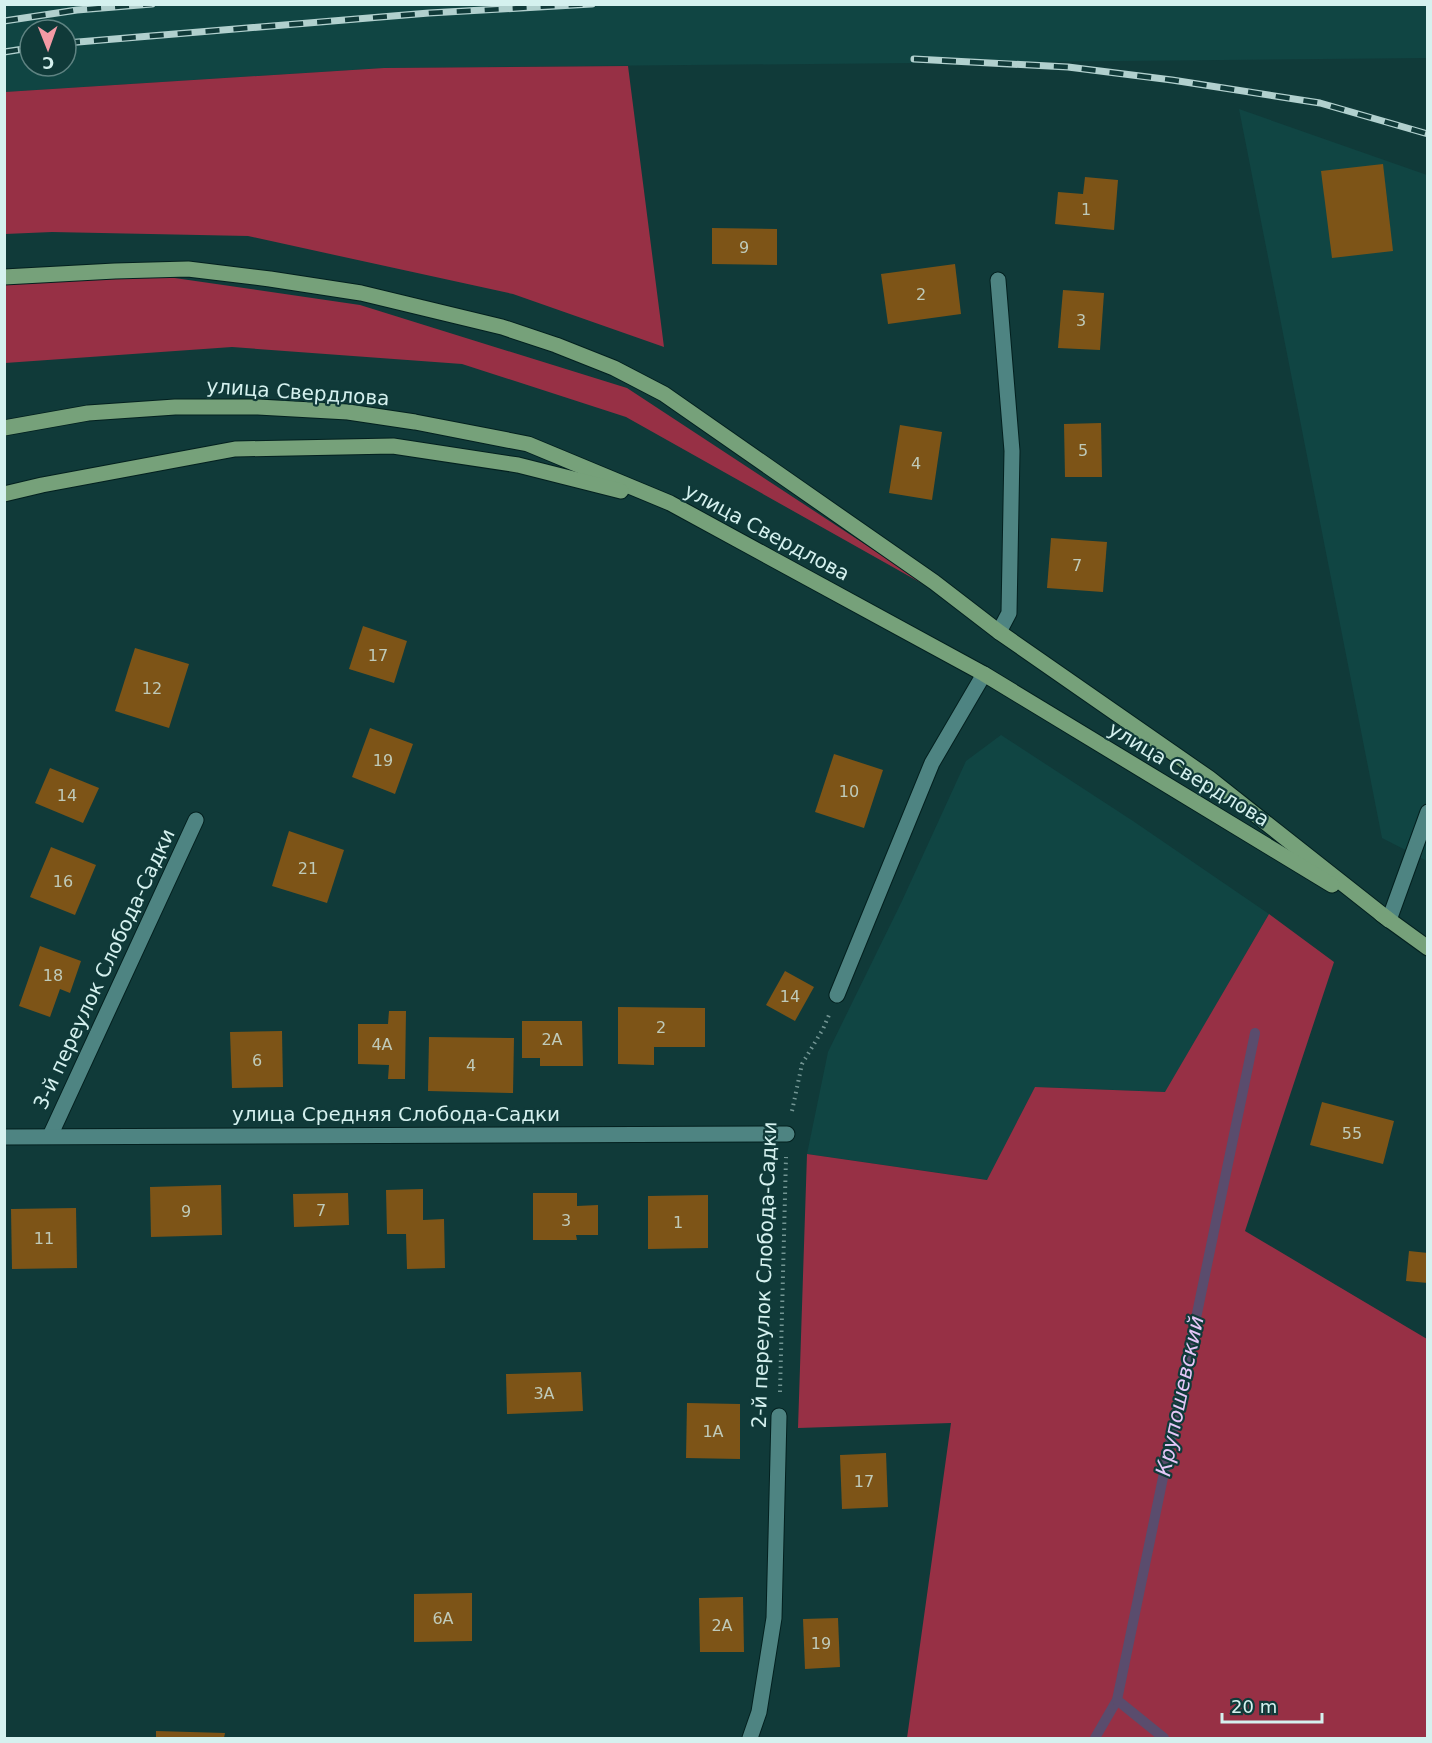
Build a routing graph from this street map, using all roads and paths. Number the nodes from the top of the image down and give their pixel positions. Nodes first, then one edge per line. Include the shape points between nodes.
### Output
1 (4, 277) edge
2 (998, 280) dead end
3 (4, 428) edge
4 (4, 494) edge
5 (670, 503) junction
6 (999, 632) junction
7 (984, 674) junction
8 (1428, 812) edge
9 (196, 820) dead end
10 (1389, 920) junction
11 (1428, 948) edge
12 (837, 995) joint
13 (787, 1134) junction
14 (50, 1136) junction
15 (4, 1137) edge
16 (779, 1416) joint
17 (750, 1738) edge

1 - 6 main road via 188,269 270,279 361,293 502,327 556,345 614,368 664,394 934,582
2 - 6 street via 1012,451 1009,614
3 - 5 main road, улица Свердлова via 87,413 176,407 348,412 528,444
4 - 5 main road via 235,449 393,446 518,465
5 - 7 main road, улица Свердлова
6 - 10 main road via 1209,778
7 - 10 main road, улица Свердлова
7 - 12 street via 932,763
8 - 10 street
9 - 14 street, 3-й переулок Слобода-Садки
10 - 11 main road, улица Свердлова
12 - 13 path, 2-й переулок Слобода-Садки via 802,1064
13 - 14 street, улица Средняя Слобода-Садки
13 - 16 path, 2-й переулок Слобода-Садки
14 - 15 street, улица Средняя Слобода-Садки
16 - 17 street, 2-й переулок Слобода-Садки via 774,1618 759,1712

